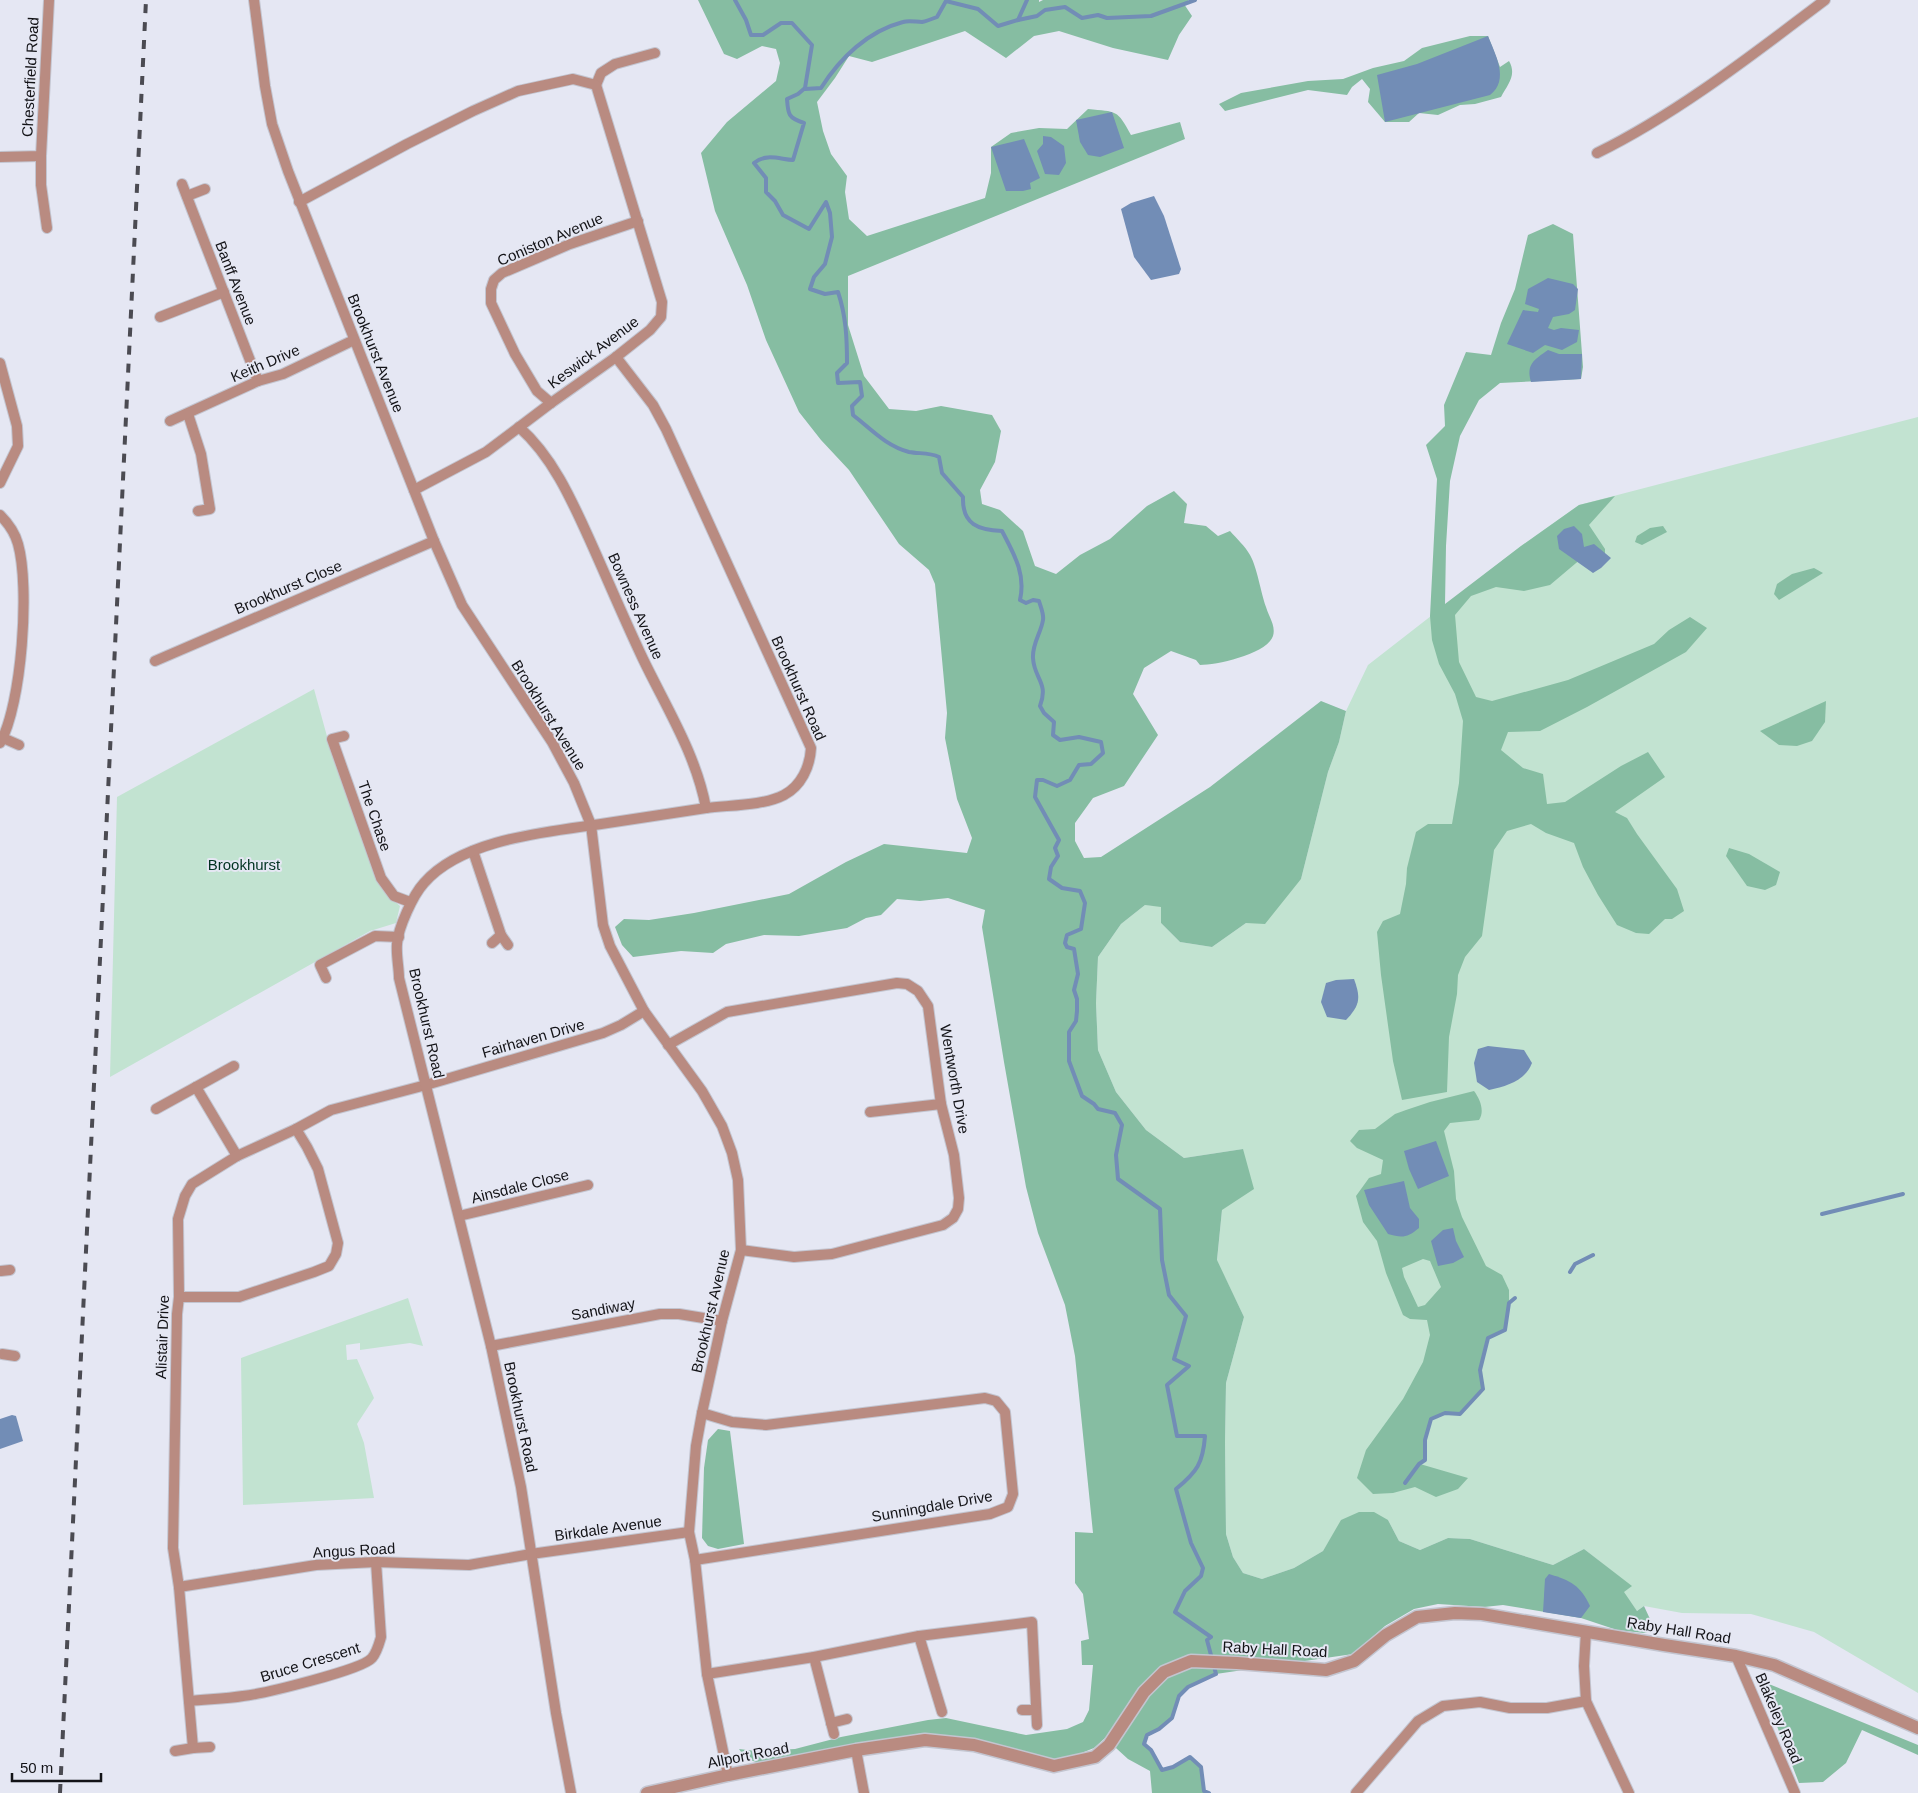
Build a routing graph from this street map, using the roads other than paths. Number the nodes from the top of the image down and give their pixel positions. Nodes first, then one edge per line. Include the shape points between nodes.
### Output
1 (48, 0) edge
2 (254, 0) edge
3 (1825, 0) edge
4 (656, 53) dead end
5 (596, 85) junction
6 (1597, 153) dead end
7 (41, 156) junction
8 (0, 157) edge
9 (182, 184) dead end
10 (205, 189) dead end
11 (187, 196) junction
12 (300, 202) junction
13 (638, 221) junction
14 (48, 228) dead end
15 (224, 292) junction
16 (160, 317) dead end
17 (354, 340) junction
18 (616, 357) junction
19 (0, 363) edge
20 (258, 381) junction
21 (551, 403) junction
22 (188, 414) junction
23 (170, 421) dead end
24 (519, 427) junction
25 (0, 483) edge
26 (414, 490) junction
27 (198, 511) dead end
28 (0, 515) edge
29 (434, 541) junction
30 (155, 661) dead end
31 (344, 736) dead end
32 (2, 741) edge
33 (20, 745) dead end
34 (706, 808) junction
35 (591, 826) junction
36 (473, 851) junction
37 (410, 902) junction
38 (501, 935) junction
39 (399, 937) junction
40 (492, 943) dead end
41 (508, 945) dead end
42 (326, 978) dead end
43 (644, 1011) junction
44 (668, 1045) junction
45 (234, 1066) dead end
46 (426, 1085) junction
47 (196, 1086) junction
48 (941, 1104) junction
49 (156, 1109) dead end
50 (870, 1112) dead end
51 (296, 1129) junction
52 (237, 1156) junction
53 (588, 1185) dead end
54 (459, 1216) junction
55 (741, 1250) junction
56 (179, 1297) junction
57 (722, 1321) junction
58 (490, 1346) junction
59 (1, 1352) edge
60 (15, 1356) dead end
61 (702, 1413) junction
62 (689, 1532) junction
63 (531, 1554) junction
64 (694, 1560) junction
65 (376, 1562) junction
66 (179, 1587) junction
67 (1586, 1631) junction
68 (919, 1636) junction
69 (1736, 1656) junction
70 (814, 1657) junction
71 (707, 1674) junction
72 (189, 1701) junction
73 (1586, 1701) junction
74 (1022, 1710) dead end
75 (1036, 1710) junction
76 (942, 1712) dead end
77 (847, 1720) dead end
78 (831, 1723) junction
79 (1037, 1725) dead end
80 (1918, 1728) edge
81 (834, 1734) dead end
82 (210, 1747) dead end
83 (193, 1748) junction
84 (856, 1750) junction
85 (175, 1751) dead end
86 (728, 1774) junction
87 (571, 1793) edge
88 (647, 1793) edge
89 (864, 1793) edge
90 (1356, 1793) edge
91 (1629, 1793) edge
92 (1795, 1793) edge

1 - 7 street, Chesterfield Road
2 - 12 street, Brookhurst Avenue via 272,124
3 - 6 street via 1657,120
4 - 5 street via 615,64 601,73
5 - 12 street via 573,79 518,91 407,144
5 - 13 street, Keswick Avenue
7 - 8 street, Chesterfield Road
7 - 14 street, Chesterfield Road
9 - 11 street, Banff Avenue
10 - 11 street
11 - 15 street, Banff Avenue
12 - 17 street, Brookhurst Avenue
13 - 18 street, Keswick Avenue via 662,302 661,317
13 - 21 street, Coniston Avenue via 570,244 502,272 494,280 491,303 537,391
15 - 16 street
15 - 20 street, Banff Avenue
17 - 20 street, Keith Drive via 283,374
17 - 26 street, Brookhurst Avenue
18 - 21 street, Keswick Avenue
18 - 34 street, Brookhurst Road via 653,405 666,429 810,748 808,766 802,777 795,788 783,796
19 - 25 street via 17,426 18,446
20 - 22 street, Keith Drive
21 - 24 street, Keswick Avenue
22 - 23 street, Keith Drive
22 - 27 street via 201,454 210,509
24 - 26 street, Keswick Avenue via 486,452
24 - 34 street, Bowness Avenue via 535,440 568,492 643,659 690,753
26 - 29 street, Brookhurst Avenue
28 - 32 street via 8,523 18,544 24,580 17,690
29 - 30 street, Brookhurst Close
29 - 35 street, Brookhurst Avenue via 462,605 552,742 574,783
31 - 37 street, The Chase via 332,739 381,878 394,896
32 - 33 street
34 - 35 street, Brookhurst Road
35 - 36 street, Brookhurst Road via 537,833
35 - 43 street, Brookhurst Avenue via 604,926 610,946
36 - 37 street, Brookhurst Road via 446,864 424,882
36 - 38 street
37 - 39 street, Brookhurst Road
38 - 40 street
38 - 41 street
39 - 42 street via 375,936 320,966
39 - 46 street, Brookhurst Road via 399,978
43 - 44 street, Brookhurst Avenue
43 - 46 street, Fairhaven Drive via 603,1034
44 - 48 street, Wentworth Drive via 727,1012 897,983 907,984 918,991 928,1006
44 - 55 street, Brookhurst Avenue via 702,1091 722,1126 732,1153 738,1180
45 - 47 street
46 - 51 street, Alistair Drive via 331,1110
46 - 54 street, Brookhurst Road
47 - 49 street
47 - 52 street
48 - 50 street
48 - 55 street, Wentworth Drive via 954,1155 959,1198 953,1218 943,1226 832,1254 794,1257
51 - 52 street, Alistair Drive
51 - 56 street via 318,1169 338,1243 336,1254 328,1266 239,1297
52 - 56 street, Alistair Drive via 192,1184 184,1196 178,1219
53 - 54 street, Ainsdale Close
54 - 58 street, Brookhurst Road
55 - 57 street, Brookhurst Avenue
56 - 66 street, Alistair Drive via 173,1548
57 - 58 street, Sandiway via 660,1314
57 - 61 street, Brookhurst Avenue
58 - 63 street, Brookhurst Road via 521,1487
59 - 60 street
61 - 62 street, Brookhurst Avenue
61 - 64 street, Sunningdale Drive via 732,1422 766,1425 985,1398 996,1401 1005,1412 1013,1494 1008,1507 990,1514
62 - 63 street, Birkdale Avenue
62 - 64 street, Brookhurst Avenue
63 - 65 street, Angus Road via 469,1565
63 - 87 street, Brookhurst Road
64 - 71 street, Brookhurst Avenue
65 - 66 street, Angus Road via 316,1566
65 - 72 street, Bruce Crescent via 381,1637 372,1659 304,1682 243,1696
66 - 72 street, Alistair Drive
67 - 69 street, Raby Hall Road
67 - 73 street
67 - 84 street, Raby Hall Road via 1482,1614 1455,1613 1417,1617 1386,1635 1354,1661 1326,1670 1191,1661 1164,1672 1144,1692 1109,1745 1095,1757 1054,1766 974,1745 925,1740
68 - 70 street
68 - 75 street via 1032,1622
68 - 76 street
69 - 80 street, Raby Hall Road via 1774,1665
69 - 92 street, Blakeley Road
70 - 71 street
70 - 78 street
71 - 86 street, Brookhurst Avenue
72 - 83 street, Alistair Drive
73 - 90 street via 1547,1708 1510,1708 1480,1702 1443,1706 1418,1721
73 - 91 street
74 - 75 street
75 - 79 street
77 - 78 street
78 - 81 street
82 - 83 street
83 - 85 street
84 - 86 street, Allport Road
84 - 89 street
86 - 88 street, Allport Road

